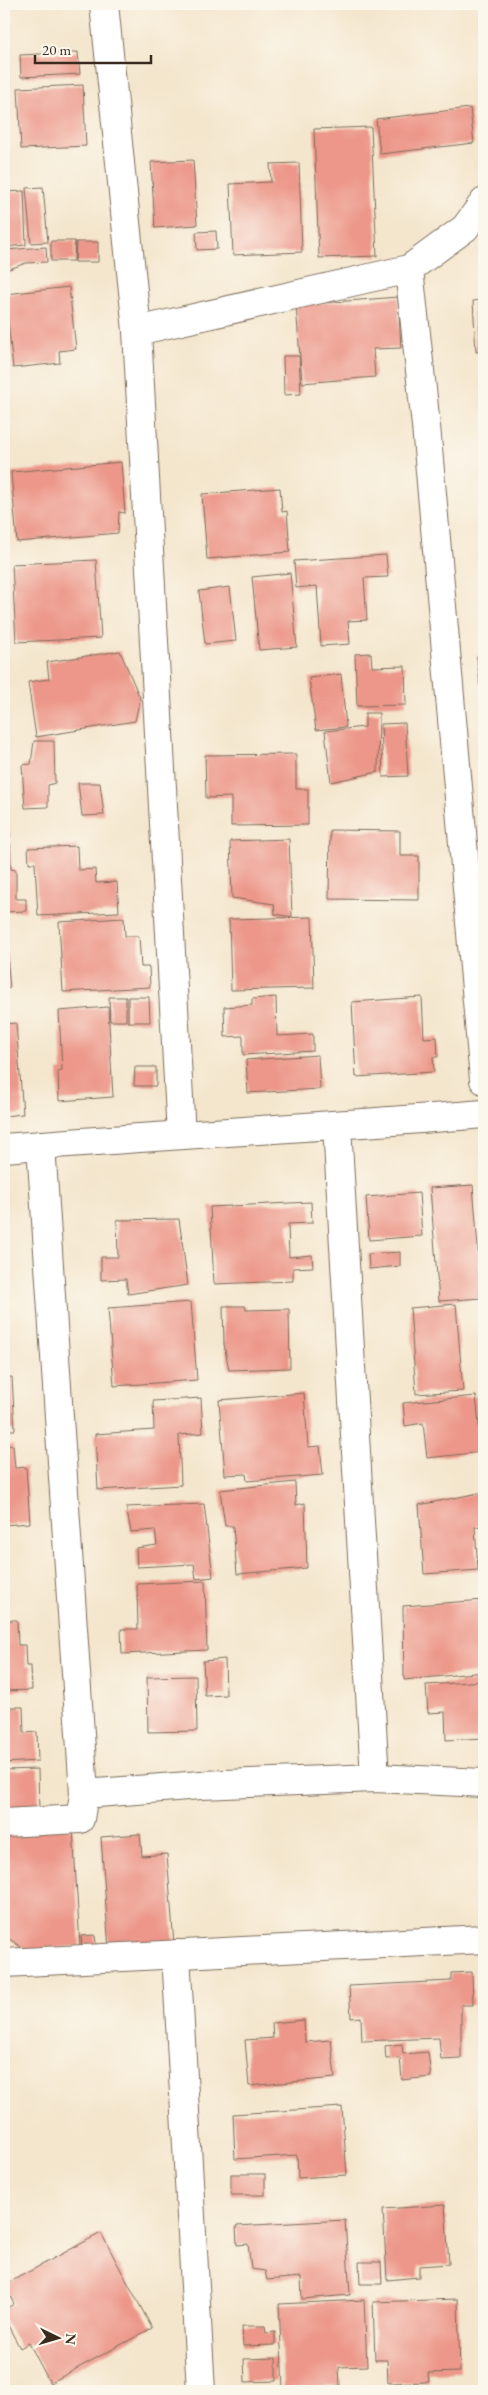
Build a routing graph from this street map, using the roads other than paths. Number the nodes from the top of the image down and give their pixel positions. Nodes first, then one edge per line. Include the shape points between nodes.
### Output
1 (104, 4) edge
2 (484, 202) edge
3 (409, 270) junction
4 (136, 331) junction
5 (473, 818) edge
6 (484, 1080) edge
7 (484, 1114) edge
8 (337, 1126) junction
9 (181, 1134) junction
10 (41, 1145) junction
11 (4, 1148) edge
12 (375, 1778) junction
13 (484, 1783) edge
14 (84, 1794) junction
15 (4, 1822) edge
16 (484, 1939) edge
17 (176, 1954) junction
18 (4, 1963) edge
19 (201, 2391) edge

1 - 4 street
2 - 3 street via 465,228
3 - 4 street
3 - 5 street
4 - 9 street
5 - 6 street
7 - 8 street
8 - 9 street
8 - 12 street
9 - 10 street
10 - 11 street
10 - 14 street
12 - 13 street
12 - 14 street via 202,1785
14 - 15 street via 80,1819
16 - 17 street
17 - 18 street
17 - 19 street

